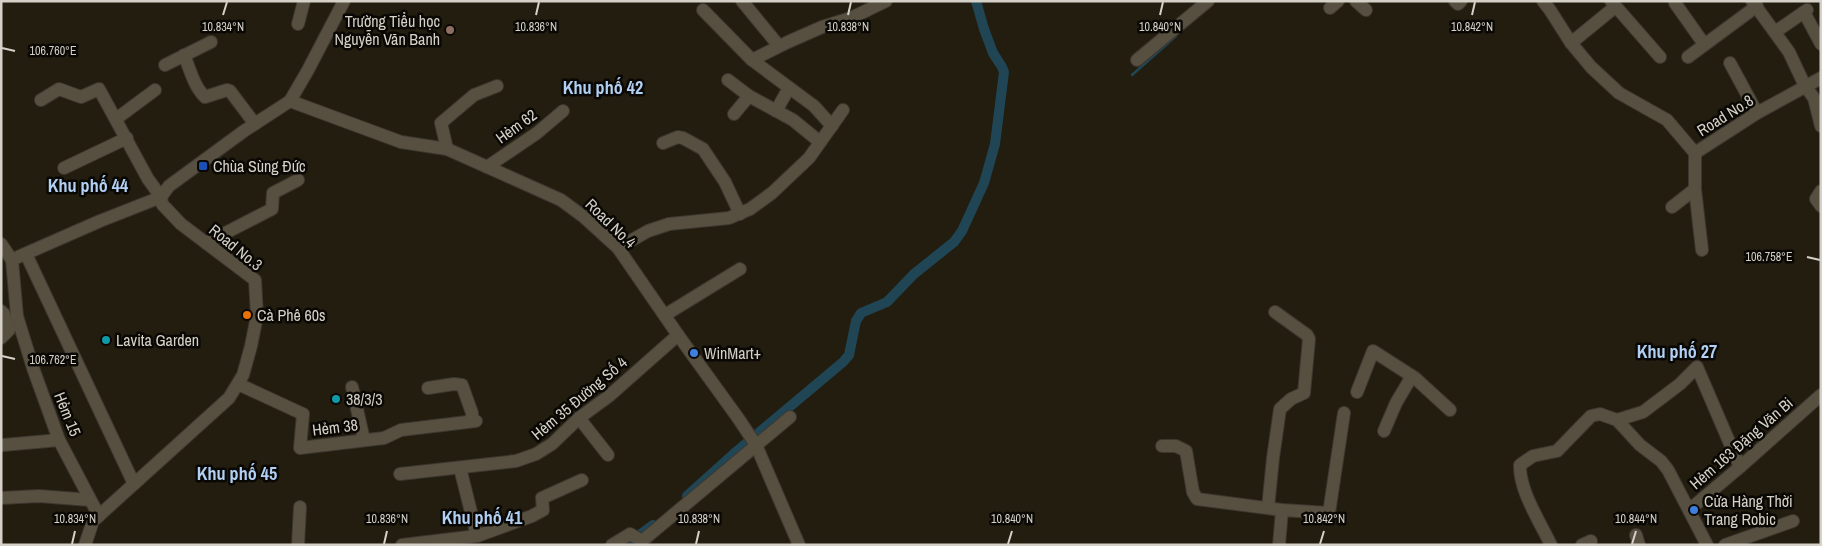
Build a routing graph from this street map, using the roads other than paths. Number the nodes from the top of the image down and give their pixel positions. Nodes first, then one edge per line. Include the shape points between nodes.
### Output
1 (304, 1) edge
2 (344, 1) edge
3 (742, 1) edge
4 (886, 1) edge
5 (1208, 1) edge
6 (1356, 1) edge
7 (1455, 1) edge
8 (1461, 1) edge
9 (1543, 1) edge
10 (1676, 3) dead end
11 (1613, 4) edge
12 (1755, 4) edge
13 (703, 10) dead end
14 (1366, 10) dead end
15 (298, 24) dead end
16 (1776, 32) junction
17 (211, 42) dead end
18 (1571, 43) junction
19 (1704, 44) junction
20 (1821, 44) edge
21 (779, 46) junction
22 (184, 55) junction
23 (1688, 56) dead end
24 (1660, 57) dead end
25 (752, 60) junction
26 (1137, 60) dead end
27 (1730, 63) dead end
28 (165, 65) dead end
29 (1821, 78) edge
30 (728, 80) dead end
31 (498, 86) dead end
32 (1805, 86) junction
33 (789, 88) junction
34 (155, 90) dead end
35 (749, 96) junction
36 (41, 100) dead end
37 (290, 101) junction
38 (843, 110) dead end
39 (563, 111) dead end
40 (776, 111) junction
41 (1757, 113) junction
42 (734, 114) dead end
43 (116, 118) junction
44 (254, 124) junction
45 (832, 126) junction
46 (1821, 126) edge
47 (127, 138) junction
48 (820, 142) junction
49 (664, 143) dead end
50 (447, 149) junction
51 (1695, 153) junction
52 (487, 167) junction
53 (64, 168) dead end
54 (298, 180) dead end
55 (1695, 189) junction
56 (1821, 191) edge
57 (161, 197) junction
58 (1821, 206) edge
59 (1672, 207) dead end
60 (740, 214) junction
61 (1, 244) edge
62 (206, 244) junction
63 (618, 248) junction
64 (1702, 250) dead end
65 (26, 254) junction
66 (12, 260) junction
67 (740, 269) dead end
68 (1, 311) edge
69 (1275, 312) dead end
70 (665, 315) junction
71 (5, 334) edge
72 (678, 335) junction
73 (1412, 376) junction
74 (238, 384) junction
75 (352, 387) dead end
76 (428, 388) dead end
77 (1357, 392) dead end
78 (1821, 395) edge
79 (1450, 410) dead end
80 (1344, 413) dead end
81 (790, 417) dead end
82 (579, 418) junction
83 (1617, 420) junction
84 (1384, 431) dead end
85 (59, 440) junction
86 (364, 440) junction
87 (3, 445) dead end
88 (756, 445) junction
89 (1162, 446) dead end
90 (608, 455) dead end
91 (1740, 467) junction
92 (460, 468) junction
93 (400, 474) dead end
94 (582, 480) dead end
95 (134, 484) junction
96 (1, 498) edge
97 (90, 500) junction
98 (300, 507) dead end
99 (1268, 508) junction
100 (1282, 510) junction
101 (1689, 510) junction
102 (99, 516) junction
103 (1793, 521) dead end
104 (477, 536) junction
105 (86, 545) edge
106 (298, 545) edge
107 (402, 545) edge
108 (612, 545) edge
109 (799, 545) edge
110 (1278, 545) edge
111 (1550, 545) edge
112 (1708, 545) edge
113 (1725, 545) edge

1 - 15 street
2 - 37 street
3 - 21 street
4 - 21 street
5 - 26 street
6 - 14 street
7 - 8 street via 1458,4
9 - 18 street
10 - 19 street
11 - 18 street
11 - 24 street
12 - 16 street
12 - 19 street
13 - 25 street
16 - 20 street via 1806,11
16 - 32 street
17 - 22 street
18 - 51 street via 1619,93 1667,120
19 - 23 street
21 - 25 street
22 - 28 street
22 - 44 street via 205,97 230,91
25 - 33 street
27 - 41 street
29 - 32 street, Road No.8
30 - 35 street
31 - 50 street via 474,94 441,123
32 - 41 street, Road No.8
32 - 46 street via 1814,98
33 - 40 street
33 - 45 street via 814,106
34 - 43 street
35 - 40 street
35 - 42 street
36 - 43 street, Road No.3 via 59,88 81,97 99,89
37 - 44 street
37 - 50 street, Road No.4 via 401,142
38 - 45 street
39 - 52 street, Hẻm 62
40 - 48 street
41 - 51 street, Road No.8
43 - 47 street, Road No.3
44 - 57 street via 169,186
45 - 48 street
47 - 53 street
47 - 57 street, Road No.3
48 - 60 street via 809,158 772,193
49 - 60 street via 678,137 703,149 725,182
50 - 52 street, Road No.4
51 - 55 street, Road No.8
52 - 63 street, Road No.4 via 561,200
54 - 62 street via 273,194 272,209
55 - 59 street
55 - 64 street, Road No.8
56 - 58 street via 1816,199
57 - 62 street, Road No.3 via 162,204 180,224
57 - 65 street
60 - 63 street via 669,224 648,231
61 - 66 street
62 - 74 street, Road No.3 via 255,280 257,316
63 - 70 street, Road No.4
65 - 66 street
65 - 95 street
66 - 85 street, Hẻm 15 via 17,316
67 - 70 street
68 - 71 street
69 - 99 street via 1307,335 1309,340 1304,392 1280,408
70 - 72 street, Road No.4
72 - 82 street, Hẻm 35 Đường Số 4
72 - 88 street, Road No.4
73 - 77 street via 1373,351
73 - 79 street
73 - 84 street
74 - 86 street, Hẻm 38 via 303,414 300,448
74 - 95 street, Road No.3 via 229,398
75 - 86 street
76 - 86 street, Hẻm 38 via 462,385 474,421 401,430 384,438
78 - 91 street, Hẻm 163 Đặng Văn Bi
80 - 100 street via 1329,513
81 - 88 street
82 - 90 street
82 - 92 street, Hẻm 35 Đường Số 4 via 552,444 536,454 516,461
83 - 91 street via 1643,412 1680,384 1696,367
83 - 101 street via 1640,445 1662,461
83 - 111 street via 1594,414 1557,452 1534,456 1520,465 1519,475
85 - 87 street
85 - 97 street, Hẻm 15
88 - 108 street via 642,541 630,534
88 - 109 street, Road No.4
89 - 99 street via 1176,446 1186,451 1195,498
91 - 101 street, Hẻm 163 Đặng Văn Bi
92 - 93 street, Hẻm 35 Đường Số 4
92 - 104 street
94 - 104 street via 542,498 544,509 541,512
95 - 102 street, Road No.3
96 - 97 street via 39,496
97 - 102 street, Hẻm 15
98 - 106 street
99 - 100 street
100 - 110 street
101 - 112 street, Hẻm 163 Đặng Văn Bi
102 - 105 street, Road No.3 via 93,521
103 - 113 street
104 - 107 street

